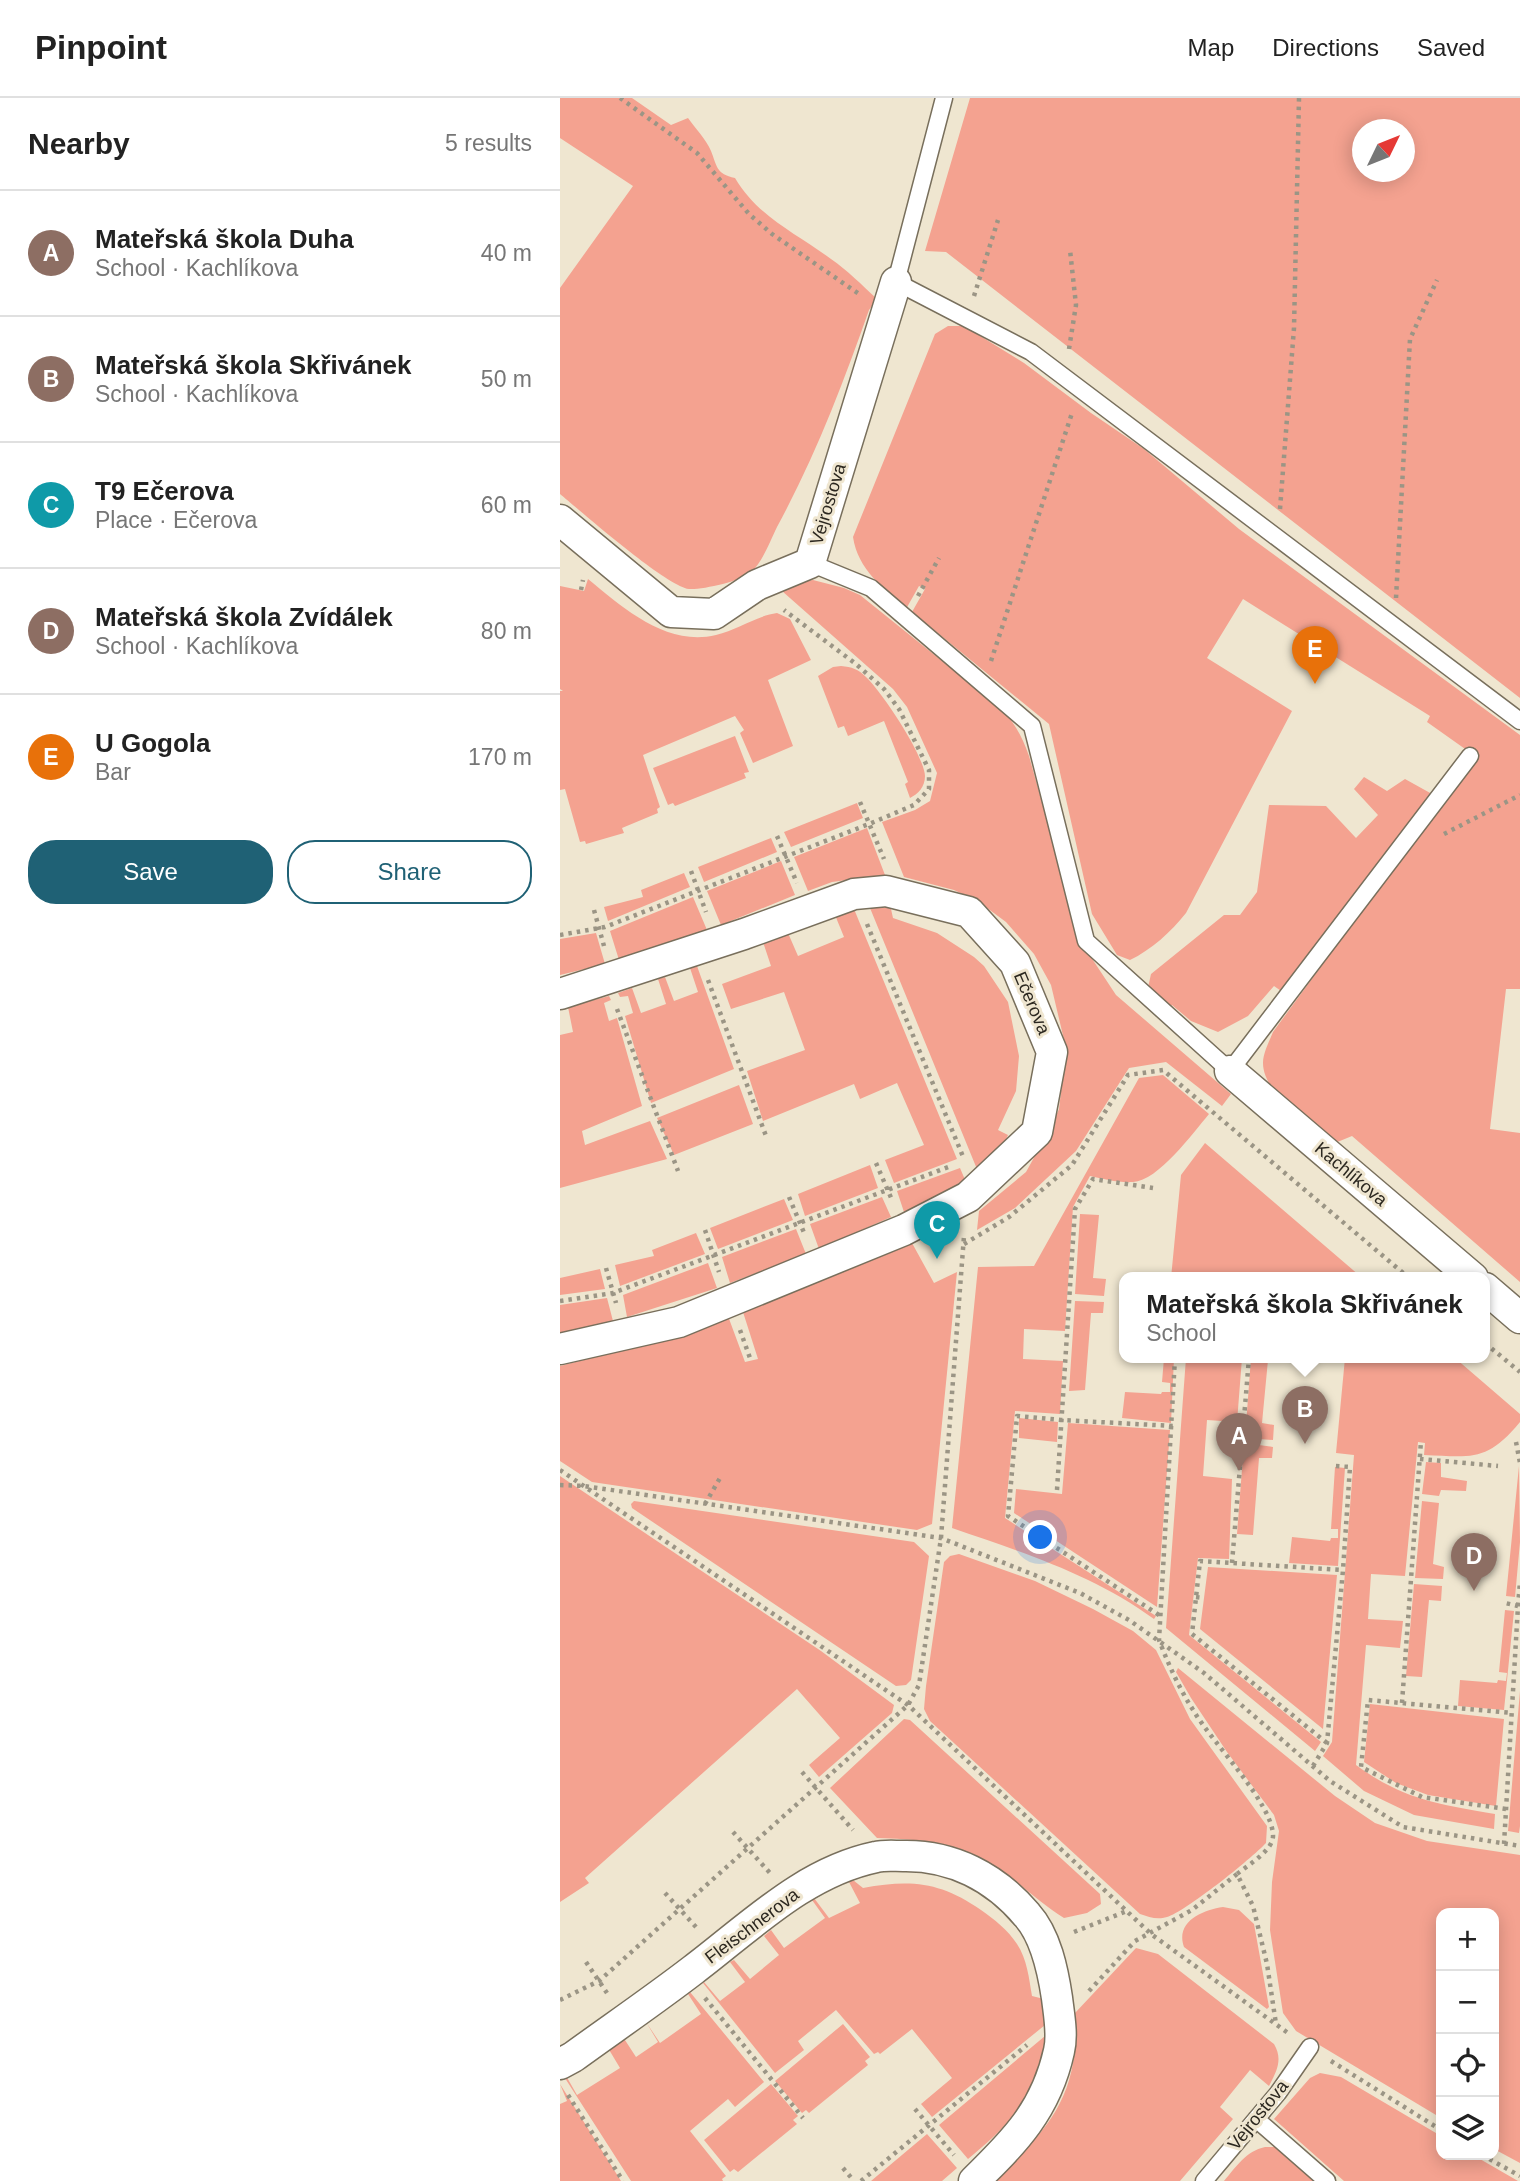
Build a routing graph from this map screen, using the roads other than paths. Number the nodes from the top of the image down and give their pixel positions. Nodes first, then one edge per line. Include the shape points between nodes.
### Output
1 (944, 98) edge
2 (895, 282) junction
3 (560, 520) edge
4 (810, 563) junction
5 (1520, 721) edge
6 (1470, 756) dead end
7 (560, 994) edge
8 (1230, 1071) junction
9 (1466, 1272) edge
10 (1490, 1293) edge
11 (1520, 1318) edge
12 (560, 1349) edge
13 (1310, 2047) road end
14 (560, 2064) edge
15 (1256, 2119) junction
16 (974, 2181) edge
17 (1204, 2181) edge
18 (1327, 2181) edge

1 - 2 lane
2 - 4 street, Vejrostova
2 - 5 lane via 1031,352
3 - 4 street, Vejrostova via 671,612 714,614 757,585
4 - 8 lane via 871,588 1032,726 1086,940
6 - 8 lane
7 - 12 street, Ečerova via 855,894 886,891 969,912 1015,963 1052,1052 1037,1132 968,1197 904,1230 679,1322
8 - 9 street, Kachlíkova
10 - 11 street
13 - 15 lane, Vejrostova
14 - 16 street, Fleischnerova via 687,1976 789,1895 833,1872 877,1857 921,1856 962,1865 997,1886 1028,1916 1044,1944 1059,2018 1060,2049 1042,2103 1017,2138
15 - 17 lane, Vejrostova
15 - 18 lane

